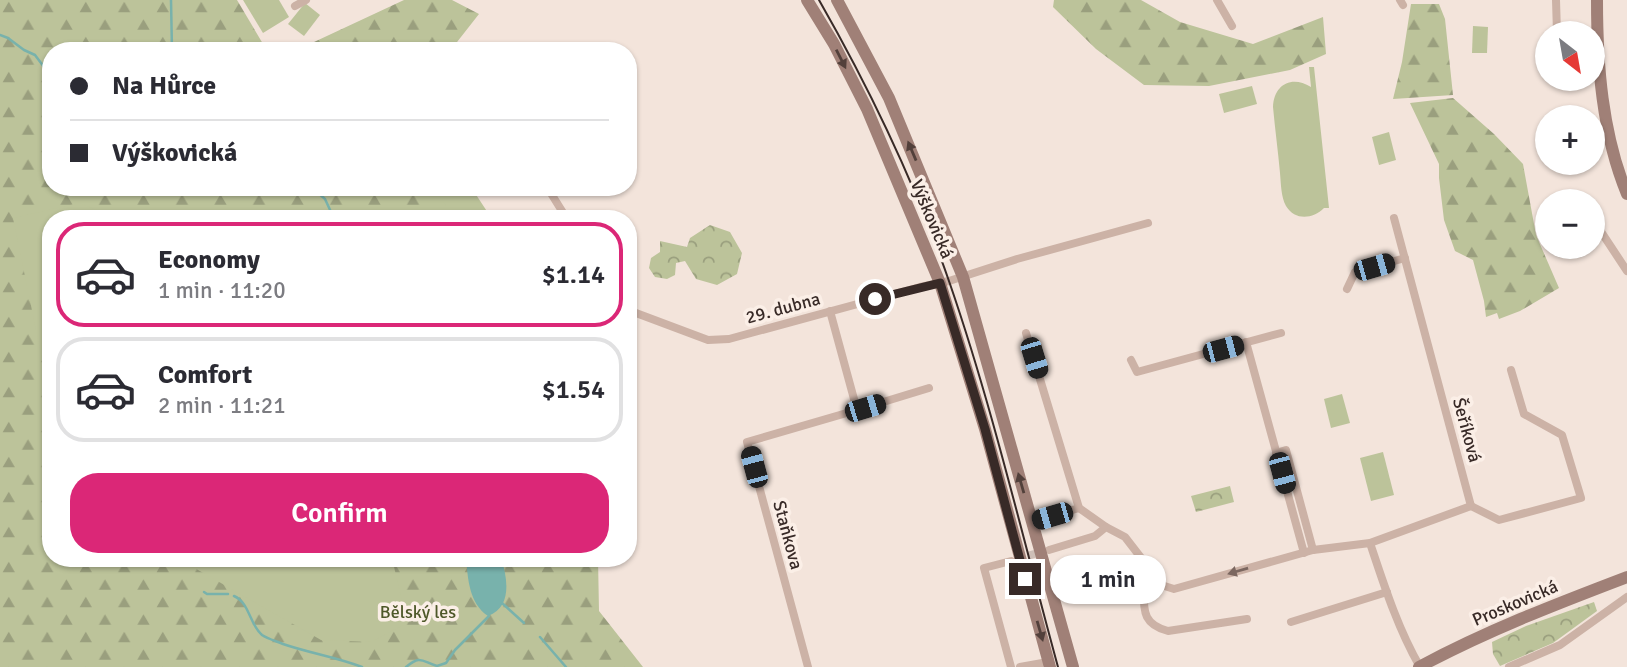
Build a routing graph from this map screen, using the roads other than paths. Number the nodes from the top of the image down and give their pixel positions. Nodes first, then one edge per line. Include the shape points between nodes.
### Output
1 (306, 0) edge
2 (807, 0) edge
3 (836, 0) edge
4 (1217, 0) edge
5 (1556, 0) edge
6 (1597, 0) edge
7 (295, 6) dead end
8 (1557, 21) edge
9 (1597, 21) edge
10 (1232, 26) dead end
11 (1599, 91) edge
12 (1627, 194) edge
13 (1394, 218) dead end
14 (1148, 223) dead end
15 (1605, 238) edge
16 (1405, 258) junction
17 (1627, 271) edge
18 (962, 276) junction
19 (944, 282) junction
20 (1347, 289) dead end
21 (830, 312) junction
22 (637, 313) edge
23 (1026, 333) dead end
24 (1281, 333) dead end
25 (1246, 342) junction
26 (1131, 360) dead end
27 (1511, 370) dead end
28 (929, 388) dead end
29 (857, 410) junction
30 (1276, 453) junction
31 (1471, 506) junction
32 (1079, 508) junction
33 (1032, 522) junction
34 (1106, 527) junction
35 (1370, 543) junction
36 (1049, 550) tunnel mouth
37 (1313, 550) junction
38 (1304, 553) junction
39 (1011, 561) tunnel mouth
40 (1627, 576) edge
41 (1144, 591) dead end
42 (1387, 592) junction
43 (1627, 597) edge
44 (1247, 619) dead end
45 (1291, 622) dead end
46 (1049, 664) edge
47 (808, 667) edge
48 (1012, 667) edge
49 (1020, 667) edge
50 (1073, 667) edge
51 (1420, 667) edge
52 (1509, 667) edge

1 - 7 street
2 -> 19 street, Výškovická via 867,109
18 -> 3 street, Výškovická via 889,98
4 - 10 street
5 - 8 street
6 - 9 street
11 - 12 street
13 - 16 street, Šeříková
14 - 18 street, 29. dubna
15 - 17 street
16 - 20 street via 1355,272
16 - 31 street, Šeříková
18 - 19 street, 29. dubna
33 -> 18 street, Výškovická
19 - 21 street, 29. dubna
19 -> 46 street, Výškovická
21 - 22 street, 29. dubna via 729,339 708,340
21 - 29 street
23 - 32 street
24 - 25 street
25 - 26 street via 1137,372
25 - 30 street
27 - 31 street via 1524,414 1562,435 1581,498 1499,520
28 - 29 street, Staňkova
29 - 47 street, Staňkova via 747,442
30 - 37 street via 1286,450
30 - 38 street
31 - 35 street
32 - 33 street
32 - 34 street
33 - 50 street, Výškovická
34 - 36 street via 1095,536
38 -> 34 street via 1174,589 1155,583 1125,537
35 - 37 street
35 - 42 street
37 - 38 street
39 - 48 street via 984,568
40 - 51 street, Proskovická via 1513,622
41 - 44 street via 1150,623 1168,631
42 - 45 street
42 - 51 street
43 - 52 street via 1560,645
46 - 49 street

